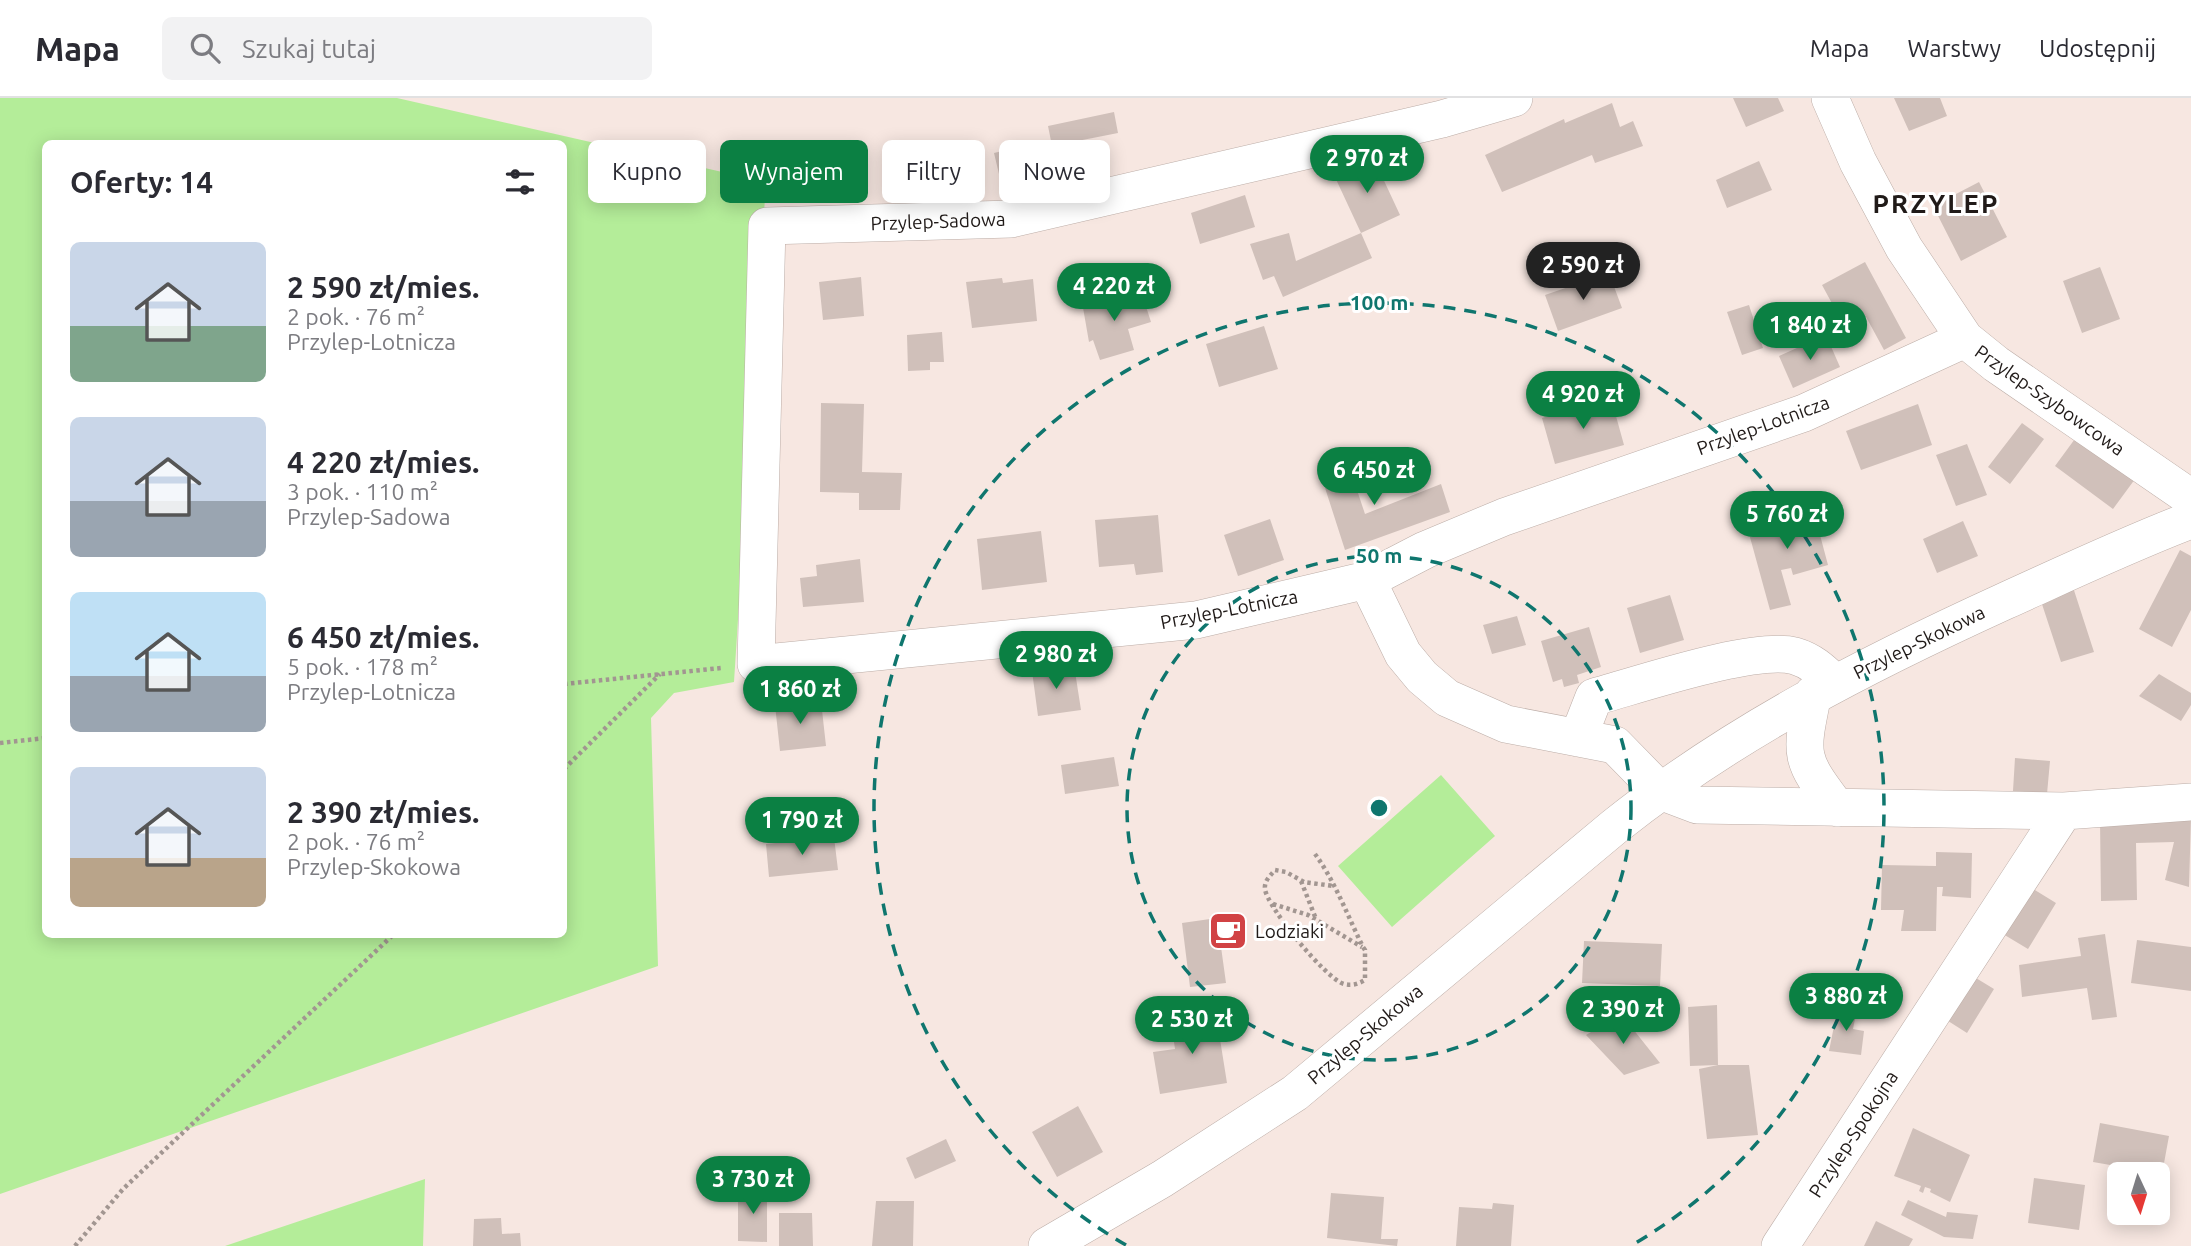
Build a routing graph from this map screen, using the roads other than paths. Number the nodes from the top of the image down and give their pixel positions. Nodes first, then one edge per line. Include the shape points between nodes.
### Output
1 (1514, 98) edge
2 (1830, 98) edge
3 (1965, 339) junction
4 (2191, 498) edge
5 (2191, 520) edge
6 (1367, 580) junction
7 (757, 664) joint
8 (1824, 689) junction
9 (1578, 738) junction
10 (1660, 791) junction
11 (2191, 802) edge
12 (1837, 808) junction
13 (2064, 811) junction
14 (1047, 1246) edge
15 (1780, 1246) edge

1 - 7 street, Przylep-Sadowa via 1442,119 1011,219 766,226
2 - 3 street, Przylep-Szybowcowa via 1904,248
3 - 4 street, Przylep-Szybowcowa
3 - 6 street, Przylep-Lotnicza via 1804,413 1504,517
5 - 8 street, Przylep-Skokowa via 1904,647
6 - 7 street, Przylep-Lotnicza via 1196,620
6 - 9 street via 1403,654 1447,698 1506,724
8 - 9 street via 1812,662 1792,655 1764,654 1594,697
8 - 10 street, Przylep-Skokowa
8 - 12 street via 1803,740 1808,770
9 - 10 street via 1615,745
10 - 12 street via 1697,806
10 - 14 street, Przylep-Skokowa via 1295,1093
11 - 13 street
12 - 13 street
13 - 15 street, Przylep-Spokojna

